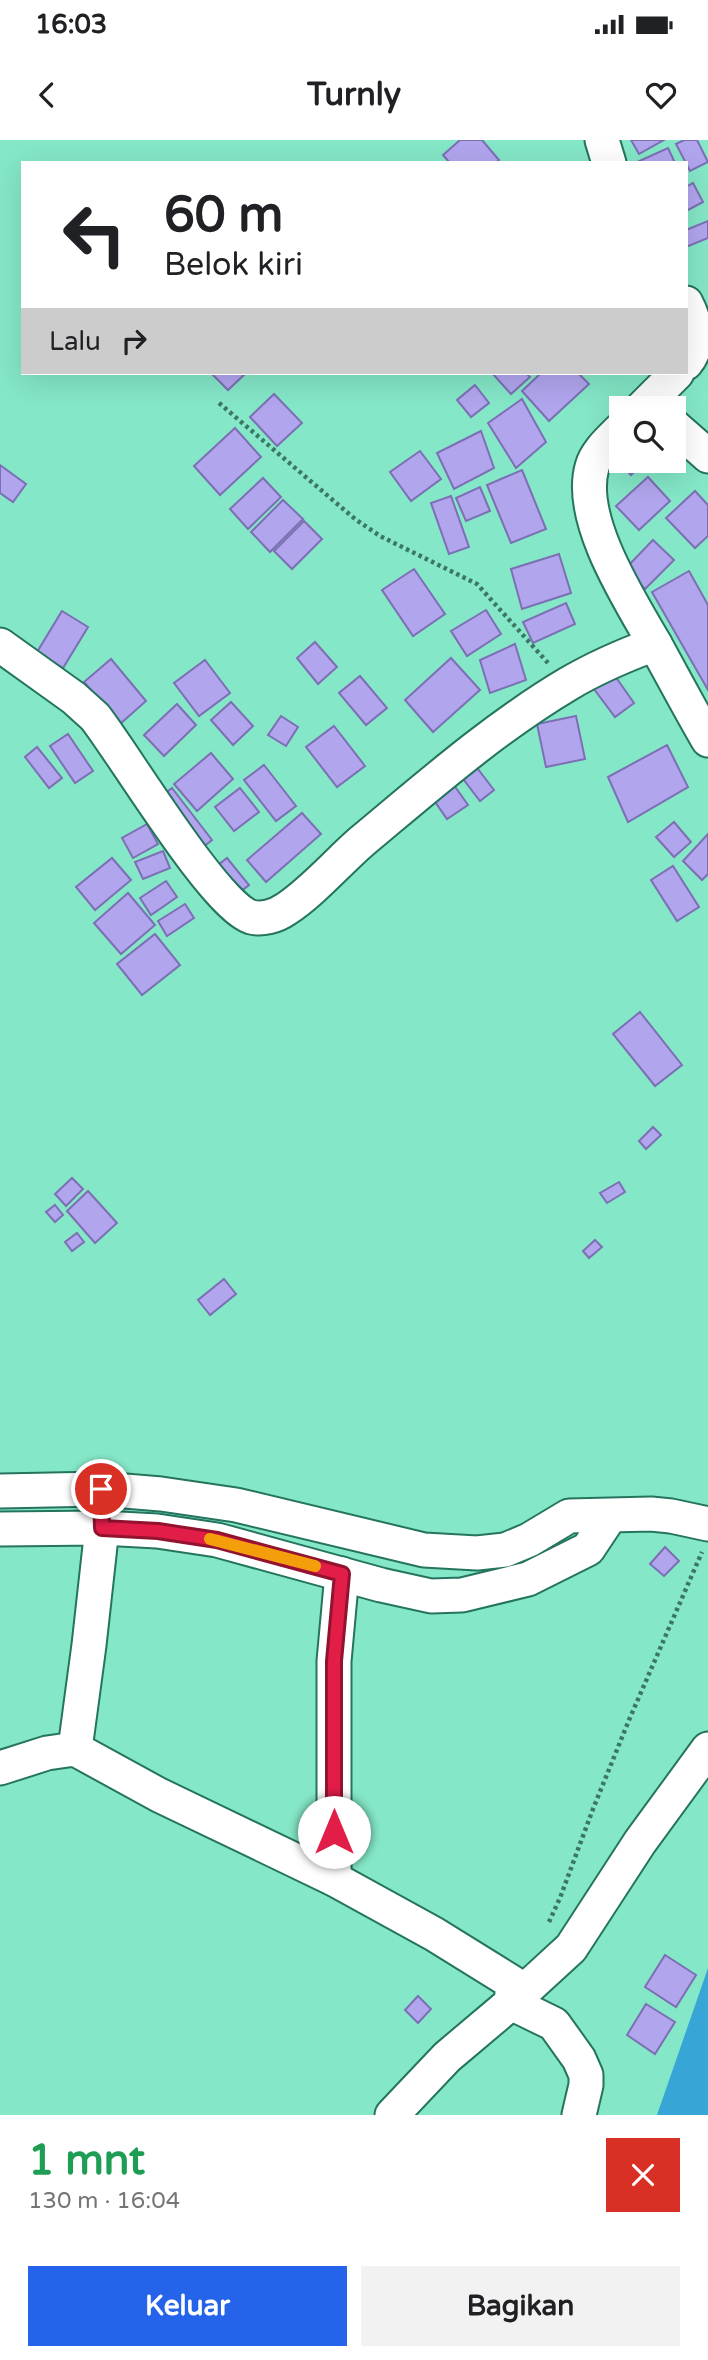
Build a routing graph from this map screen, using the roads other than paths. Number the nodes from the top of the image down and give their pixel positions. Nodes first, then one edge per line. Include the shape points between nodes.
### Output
1 (601, 140) edge
2 (608, 161) edge
3 (696, 311) edge
4 (688, 361) edge
5 (675, 375) edge
6 (656, 396) edge
7 (686, 437) edge
8 (609, 443) edge
9 (708, 456) edge
10 (655, 644) junction
11 (0, 645) edge
12 (708, 740) edge
13 (101, 1489) junction
14 (0, 1491) edge
15 (610, 1516) junction
16 (102, 1528) junction
17 (0, 1529) edge
18 (706, 1536) edge
19 (342, 1574) junction
20 (75, 1749) junction
21 (708, 1749) edge
22 (0, 1768) edge
23 (334, 1878) junction
24 (511, 2003) junction
25 (391, 2115) edge
26 (579, 2115) edge

1 - 2 street
3 - 4 street via 695,345
5 - 6 street
7 - 9 street
8 - 10 street via 595,459 590,495 608,559
10 - 11 street via 568,684 508,725 273,917 251,917 232,904 199,866 95,717
10 - 12 street
13 - 14 street
13 - 15 street via 236,1505 424,1550 477,1553 505,1550 569,1516
13 - 16 street
15 - 18 street via 671,1516
15 - 19 street via 588,1549 499,1588 431,1596
16 - 17 street
16 - 19 street via 217,1540
16 - 20 street
19 - 23 street via 334,1661
20 - 22 street
20 - 23 street via 159,1795
21 - 24 street via 633,1851 572,1948
23 - 24 street via 513,1983
24 - 25 street via 447,2057
24 - 26 street via 554,2024 579,2059 586,2074

